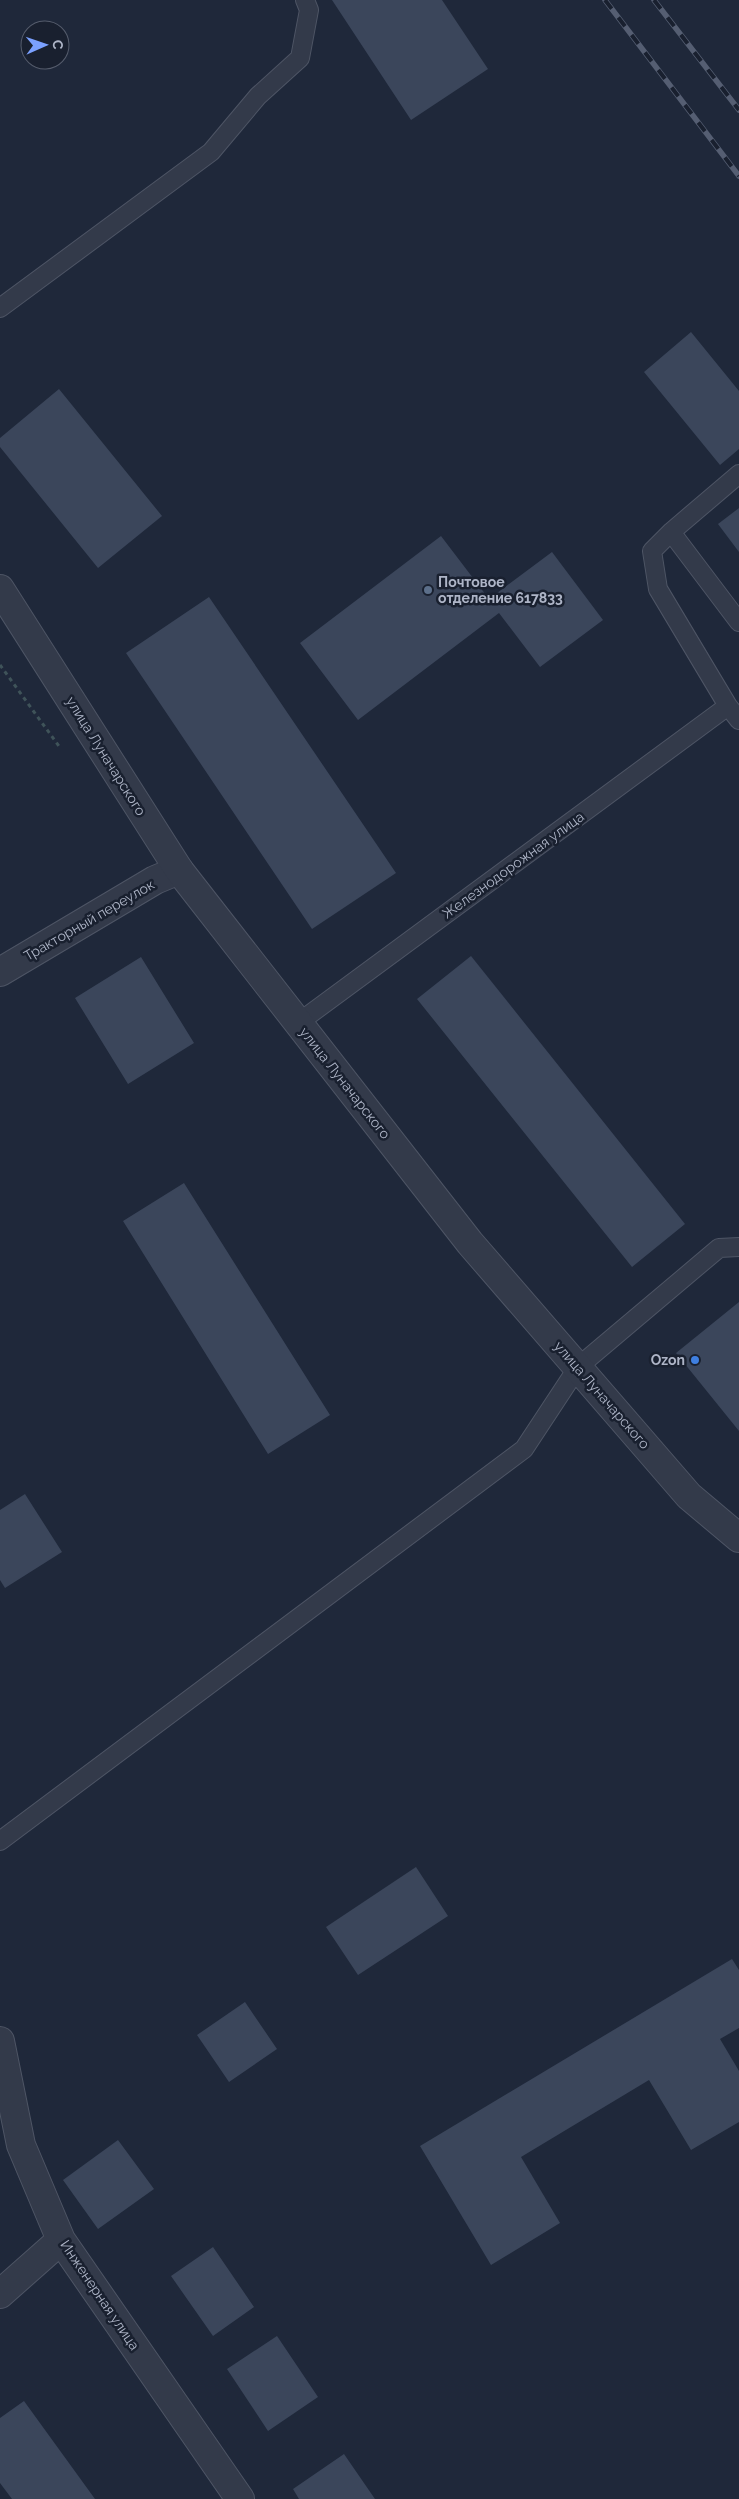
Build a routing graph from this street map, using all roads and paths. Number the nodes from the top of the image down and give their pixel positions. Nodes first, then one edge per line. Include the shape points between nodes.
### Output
1 (305, 0) edge
2 (0, 308) edge
3 (739, 474) edge
4 (671, 532) junction
5 (0, 589) edge
6 (739, 622) edge
7 (728, 706) junction
8 (739, 720) edge
9 (179, 870) junction
10 (0, 972) edge
11 (298, 1023) junction
12 (739, 1247) edge
13 (578, 1367) junction
14 (739, 1538) edge
15 (0, 1841) edge
16 (0, 2041) edge
17 (61, 2240) junction
18 (0, 2294) edge
19 (240, 2499) edge

1 - 2 lane via 309,10 300,58 258,96 210,152
3 - 4 lane
4 - 6 lane
4 - 7 lane via 652,551 658,590
5 - 9 street, улица Луначарского
7 - 8 lane
7 - 11 lane, Железнодорожная улица
9 - 10 street, Тракторный переулок via 155,880
9 - 11 street, улица Луначарского
11 - 13 street, улица Луначарского via 470,1243
12 - 13 lane via 719,1248
13 - 14 street, улица Луначарского via 690,1496
13 - 15 lane via 524,1449
16 - 17 street, Инженерная улица via 21,2145
17 - 18 street
17 - 19 street, Инженерная улица

